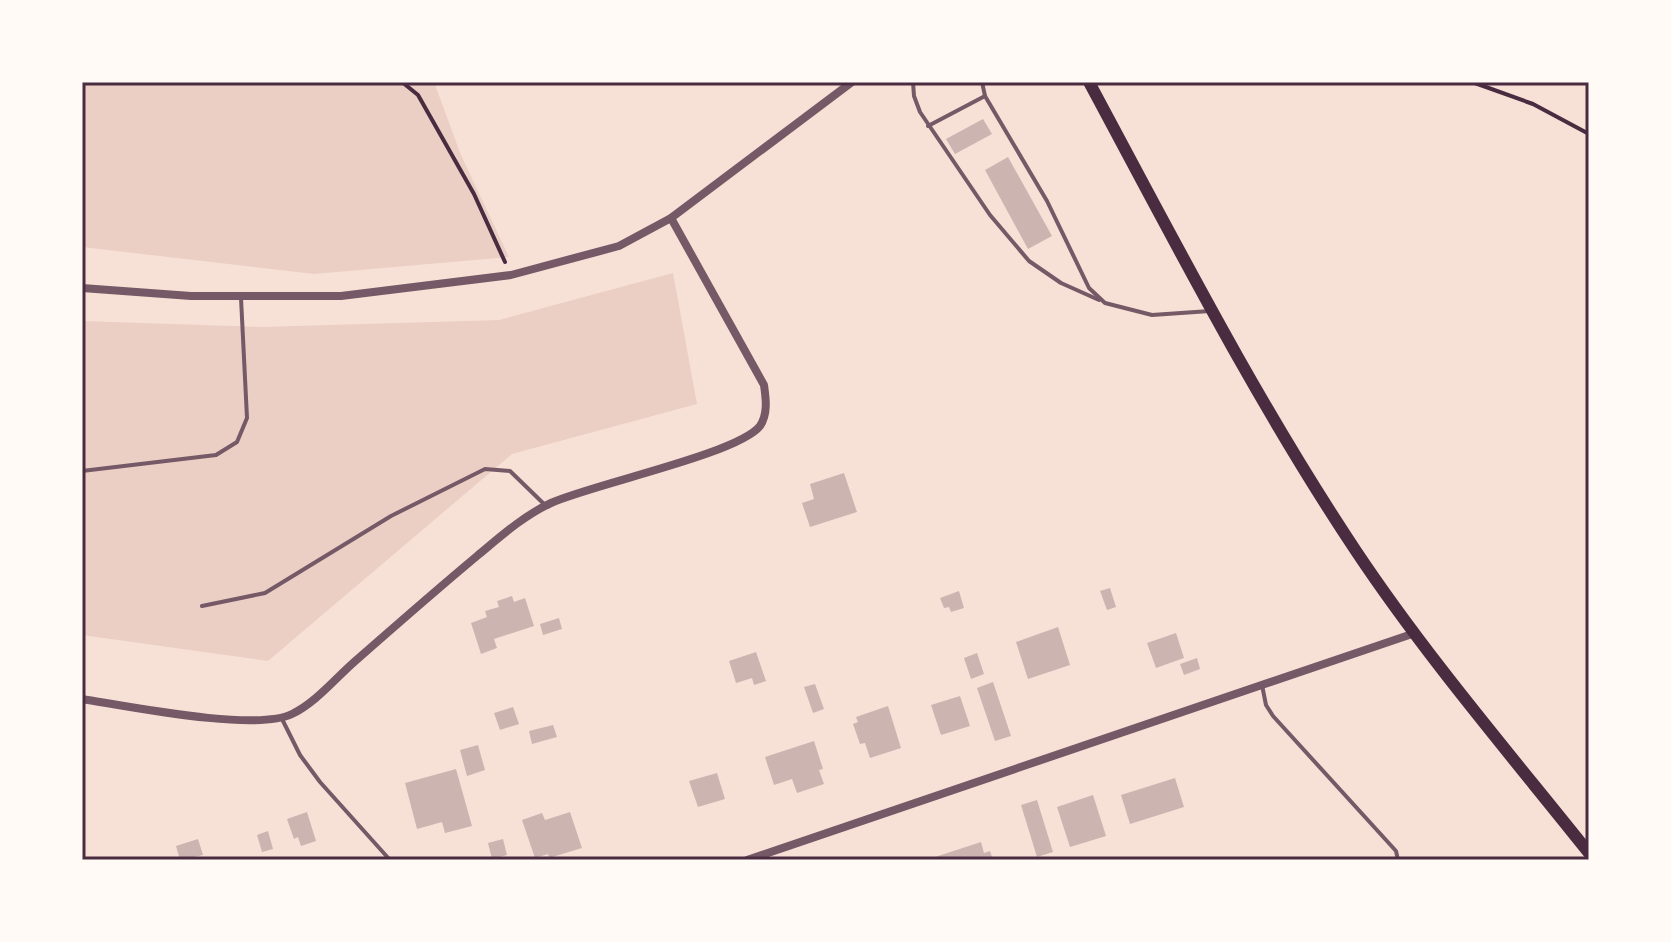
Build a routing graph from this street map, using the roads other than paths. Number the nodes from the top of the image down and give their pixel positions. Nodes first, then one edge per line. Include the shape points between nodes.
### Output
1 (852, 82) edge
2 (913, 82) edge
3 (982, 82) edge
4 (1089, 82) edge
5 (985, 96) junction
6 (928, 126) junction
7 (671, 218) junction
8 (82, 288) edge
9 (241, 296) junction
10 (1105, 303) junction
11 (1213, 311) junction
12 (82, 471) edge
13 (545, 506) junction
14 (202, 606) dead end
15 (1415, 633) junction
16 (1262, 685) junction
17 (82, 699) edge
18 (281, 717) junction
19 (1589, 853) edge
20 (390, 860) edge
21 (748, 860) edge
22 (1398, 860) edge

1 - 7 street
2 - 6 lane
3 - 5 lane
4 - 11 main road
5 - 6 lane
5 - 10 lane via 1047,201 1089,288
6 - 10 lane via 1029,261
7 - 9 street via 619,246 511,275 341,296
7 - 13 street via 764,385 763,421 749,436 717,450
8 - 9 street
9 - 12 lane via 247,418 237,442 216,455
10 - 11 lane via 1152,315
11 - 15 main road via 1298,460
13 - 14 lane via 510,471 485,469 391,516 265,593
13 - 18 street via 421,603 312,699
15 - 16 street
15 - 19 main road
16 - 21 street
16 - 22 lane via 1273,716 1396,851
17 - 18 street via 221,719
18 - 20 lane via 320,782

